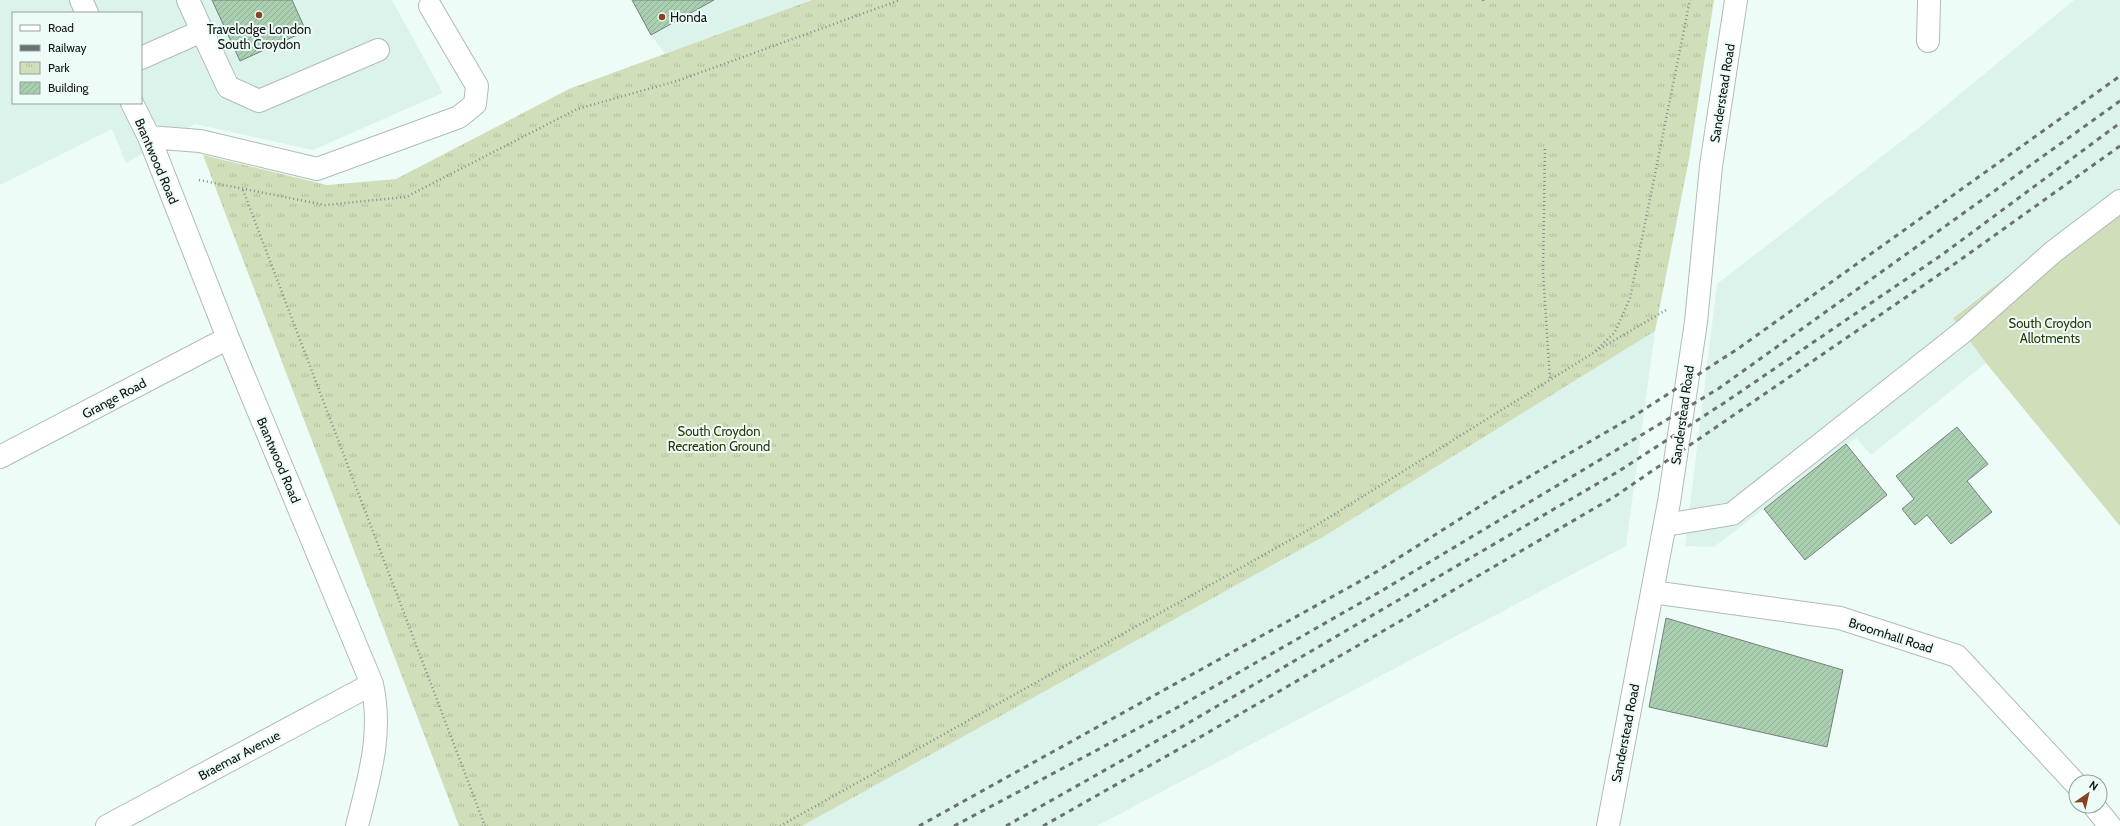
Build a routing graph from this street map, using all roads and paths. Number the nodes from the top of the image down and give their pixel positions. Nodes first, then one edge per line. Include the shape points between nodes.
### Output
1 (81, 0) edge
2 (188, 0) edge
3 (900, 0) edge
4 (1483, 0) edge
5 (1690, 0) edge
6 (1736, 0) edge
7 (1930, 0) edge
8 (1484, 4) dead end
9 (430, 6) dead end
10 (87, 12) edge
11 (202, 31) junction
12 (1928, 41) dead end
13 (378, 50) dead end
14 (142, 58) edge
15 (132, 104) edge
16 (149, 137) junction
17 (1545, 148) dead end
18 (162, 170) junction
19 (243, 189) junction
20 (2120, 201) edge
21 (1699, 290) junction
22 (228, 338) junction
23 (1592, 353) junction
24 (1550, 380) junction
25 (0, 457) edge
26 (1665, 526) junction
27 (1652, 592) junction
28 (372, 684) junction
29 (2068, 775) edge
30 (2100, 814) edge
31 (107, 826) edge
32 (357, 826) edge
33 (485, 826) edge
34 (780, 826) edge
35 (1608, 826) edge
36 (2110, 826) edge

1 - 10 street
2 - 11 street
3 - 19 path via 677,81 577,110 406,197 325,205
4 - 8 path
5 - 23 path via 1630,298 1615,332
6 - 21 street, Sanderstead Road via 1711,166
7 - 12 street
9 - 16 street via 477,86 475,104 459,117 317,169 200,141
11 - 13 street via 228,88 259,101
11 - 14 street
15 - 16 street, Brantwood Road
16 - 18 street, Brantwood Road
17 - 24 path via 1542,272
18 - 19 path
18 - 22 street, Brantwood Road
19 - 33 path
20 - 26 street via 2054,252 1964,331 1732,514
21 - 23 path
21 - 26 street, Sanderstead Road
22 - 25 street, Grange Road
22 - 28 street, Brantwood Road
23 - 24 path
24 - 34 path via 1317,525
26 - 27 street, Sanderstead Road
27 - 29 street, Broomhall Road via 1840,618 1957,656
27 - 35 street, Sanderstead Road
28 - 31 street, Braemar Avenue
28 - 32 street, Brantwood Road via 376,704 374,758
30 - 36 street

